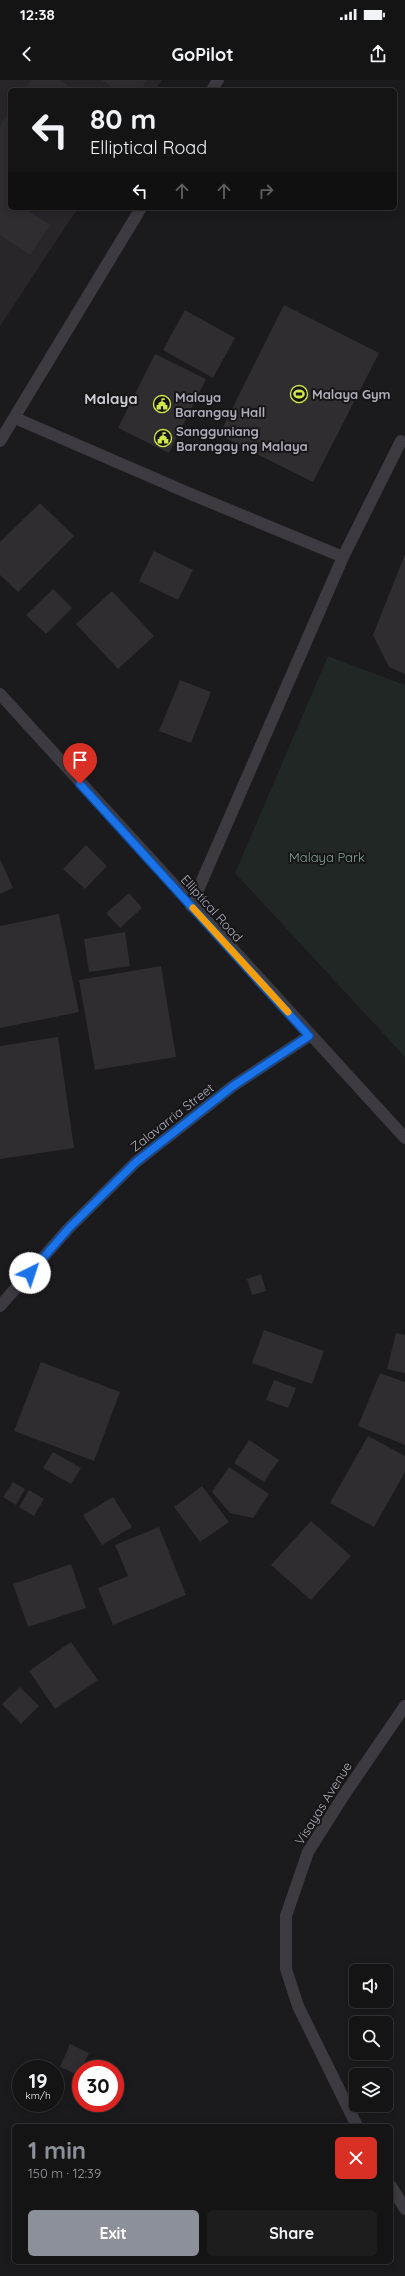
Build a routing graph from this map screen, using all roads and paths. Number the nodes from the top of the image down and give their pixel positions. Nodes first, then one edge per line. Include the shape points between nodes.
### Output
1 (140, 210) edge
2 (15, 418) junction
3 (0, 441) edge
4 (401, 441) dead end
5 (343, 557) junction
6 (0, 694) edge
7 (192, 906) junction
8 (309, 1036) junction
9 (405, 1138) edge
10 (0, 1306) edge
11 (405, 1706) edge
12 (356, 2124) edge
13 (393, 2189) edge
14 (405, 2209) edge

1 - 2 street
2 - 3 street
2 - 5 street via 193,496
4 - 5 street
5 - 7 street
6 - 7 street, Elliptical Road
7 - 8 street, Elliptical Road
8 - 9 street, Elliptical Road
8 - 10 street, Zalavarria Street via 233,1086 136,1162 69,1228
11 - 12 street, Visayas Avenue via 308,1852 286,1916 286,1969 298,2006
13 - 14 street

